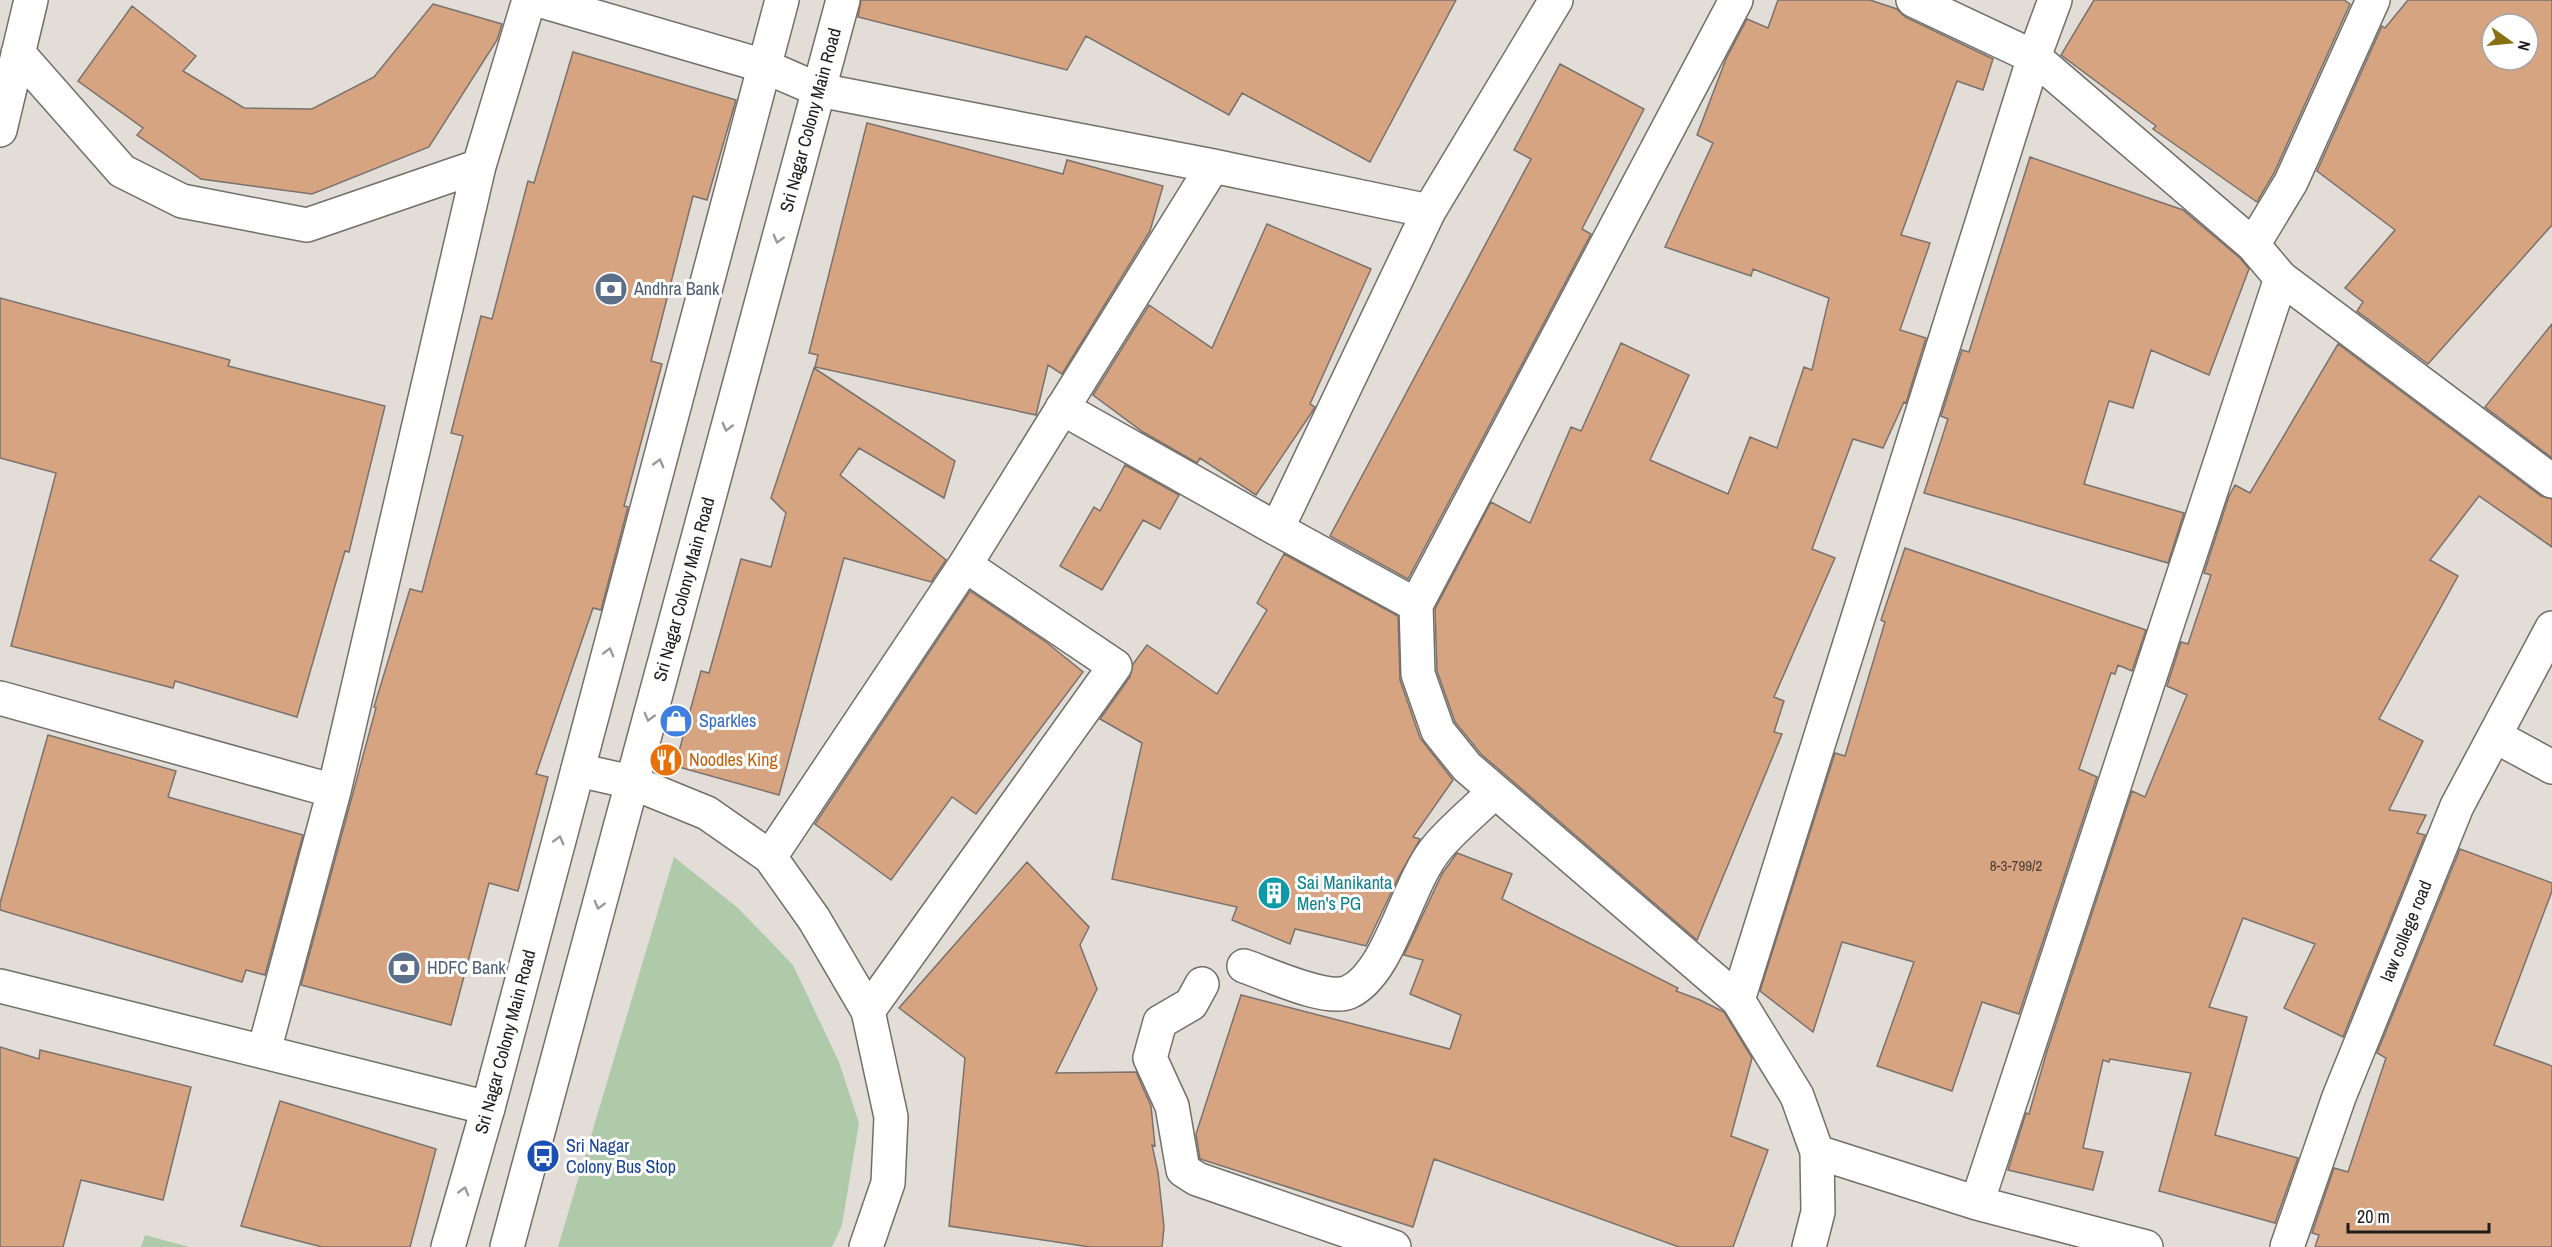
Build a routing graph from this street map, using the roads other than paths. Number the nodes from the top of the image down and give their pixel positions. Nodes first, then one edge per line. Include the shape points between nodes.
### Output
1 (31, 0) edge
2 (529, 0) edge
3 (538, 0) edge
4 (782, 0) edge
5 (843, 0) edge
6 (1556, 0) edge
7 (1736, 0) edge
8 (1913, 0) edge
9 (2055, 0) edge
10 (2373, 0) edge
11 (18, 53) junction
12 (2034, 57) junction
13 (764, 66) junction
14 (819, 90) junction
15 (0, 130) edge
16 (480, 166) junction
17 (1212, 166) junction
18 (1429, 212) junction
19 (2253, 245) junction
20 (2281, 278) junction
21 (1062, 408) junction
22 (2552, 481) edge
23 (1277, 530) junction
24 (965, 565) junction
25 (1416, 605) junction
26 (2552, 628) edge
27 (0, 698) edge
28 (2495, 736) junction
29 (2552, 767) edge
30 (578, 770) junction
31 (631, 782) junction
32 (334, 791) junction
33 (1495, 791) junction
34 (770, 857) junction
35 (1244, 966) dead end
36 (1202, 984) dead end
37 (0, 986) edge
38 (1738, 1000) junction
39 (868, 1011) junction
40 (264, 1051) junction
41 (488, 1108) junction
42 (1817, 1152) junction
43 (1977, 1203) junction
44 (448, 1247) edge
45 (507, 1247) edge
46 (866, 1247) edge
47 (1394, 1247) edge
48 (1809, 1247) edge
49 (2146, 1247) edge
50 (2287, 1247) edge

1 - 11 street
2 - 16 street
3 - 13 street
4 - 13 street, Sri Nagar Colony Main Road
5 - 14 street, Sri Nagar Colony Main Road
6 - 18 street
7 - 25 street
8 - 12 street
9 - 12 street
10 - 19 street via 2291,183
11 - 15 street
11 - 16 street via 122,171 182,201 307,225
12 - 19 street
12 - 38 street
13 - 14 street
30 -> 13 street, Sri Nagar Colony Main Road
14 - 17 street
14 -> 31 street, Sri Nagar Colony Main Road
16 - 32 street
17 - 18 street
17 - 21 street
18 - 23 street
19 - 20 street
20 - 22 street
20 - 43 street
21 - 23 street
21 - 24 street
23 - 25 street
24 - 34 street
24 - 39 street via 1115,666
25 - 33 street via 1418,674 1438,731 1467,767
26 - 28 street, law college road
27 - 32 street
28 - 29 street
28 - 50 street, law college road via 2457,806 2339,1097
30 - 31 street
41 -> 30 street, Sri Nagar Colony Main Road
31 - 34 street via 707,813
31 -> 45 street, Sri Nagar Colony Main Road
32 - 40 street
33 - 35 street via 1436,849 1416,881 1371,976 1348,992 1326,994
33 - 38 street
34 - 39 street via 814,919
36 - 47 street via 1191,1004 1160,1022 1150,1058 1172,1106 1184,1170 1197,1179
37 - 40 street
38 - 42 street via 1797,1096
39 - 46 street via 891,1117 888,1183
40 - 41 street
44 -> 41 street, Sri Nagar Colony Main Road
42 - 43 street
42 - 48 street via 1818,1212
43 - 49 street

